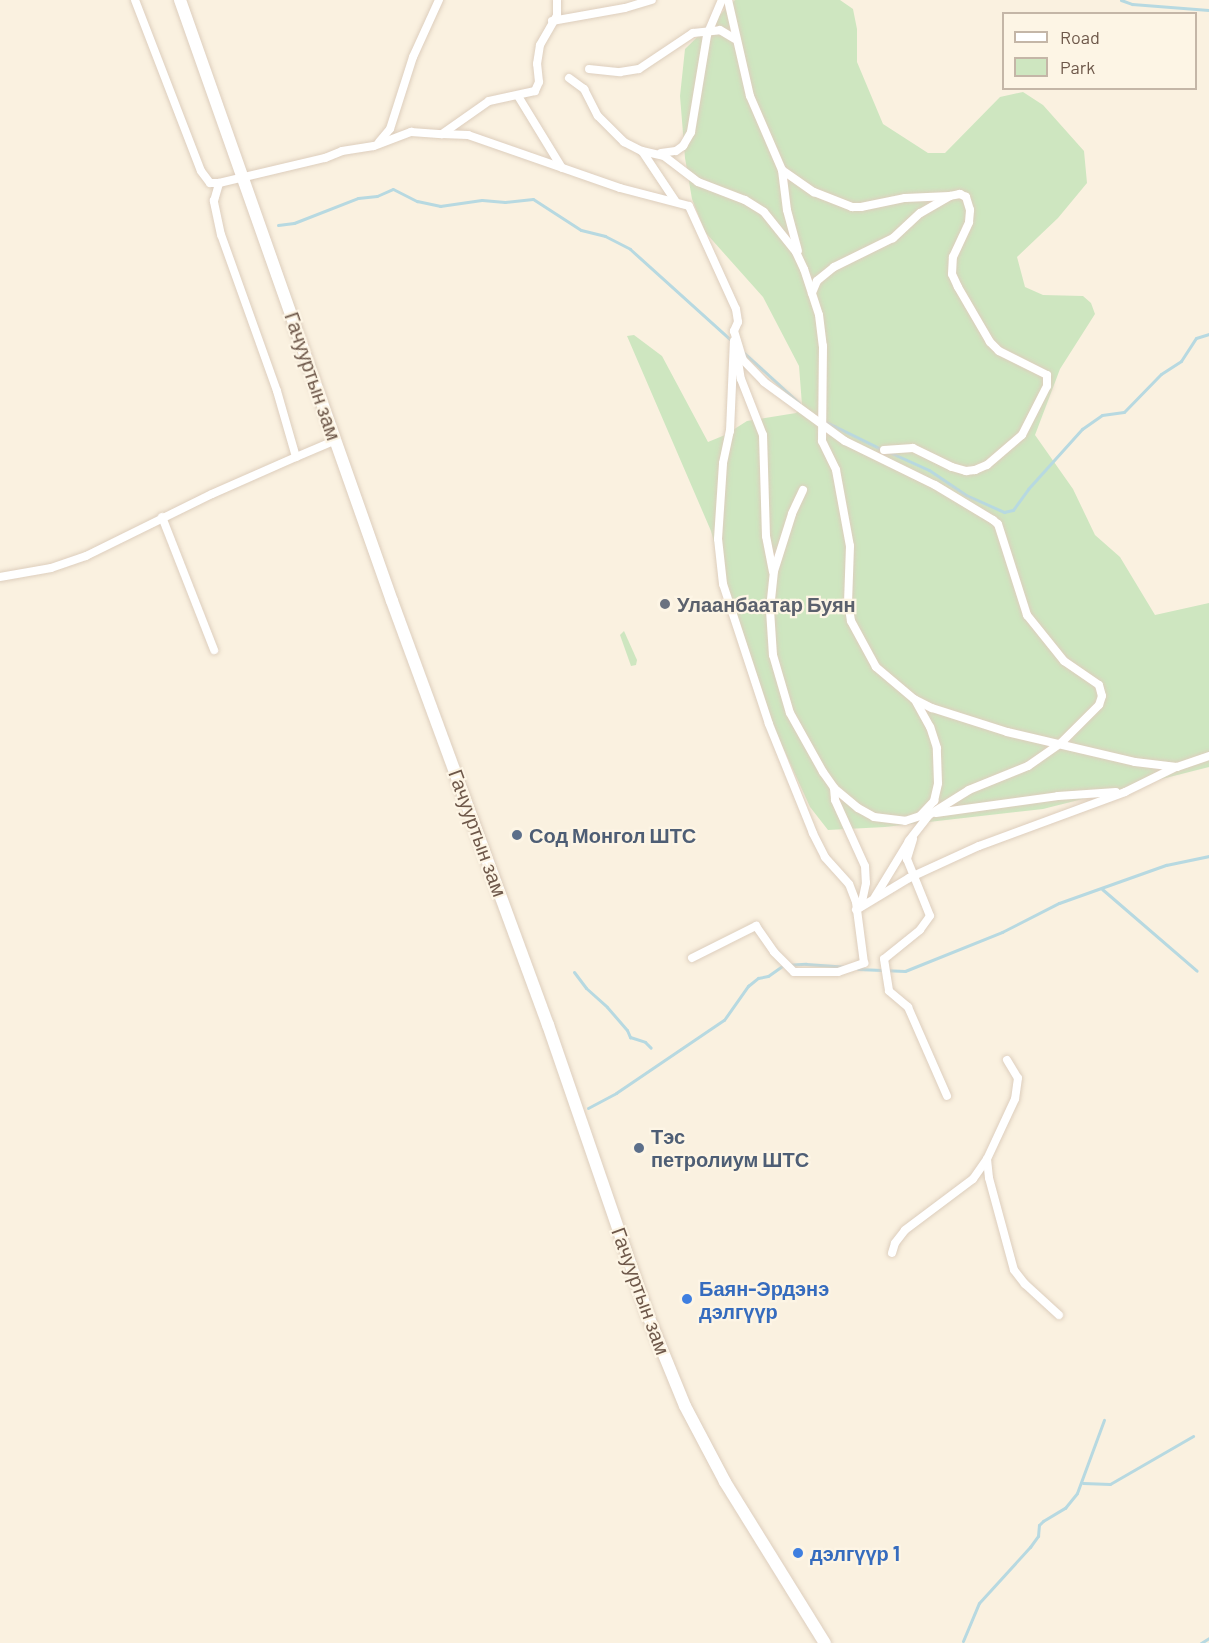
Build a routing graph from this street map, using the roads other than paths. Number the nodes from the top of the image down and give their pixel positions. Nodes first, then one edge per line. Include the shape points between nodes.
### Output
1 (135, 0) edge
2 (180, 0) edge
3 (439, 0) edge
4 (556, 0) edge
5 (652, 0) edge
6 (722, 0) edge
7 (728, 0) edge
8 (552, 21) junction
9 (709, 31) junction
10 (736, 39) junction
11 (590, 69) dead end
12 (569, 78) dead end
13 (518, 96) junction
14 (442, 134) junction
15 (374, 146) junction
16 (642, 151) junction
17 (655, 153) junction
18 (562, 168) junction
19 (782, 170) junction
20 (243, 177) junction
21 (219, 183) junction
22 (950, 196) junction
23 (676, 202) junction
24 (804, 269) junction
25 (812, 293) junction
26 (734, 336) junction
27 (820, 422) junction
28 (336, 440) junction
29 (884, 450) dead end
30 (296, 457) junction
31 (803, 490) dead end
32 (162, 517) junction
33 (774, 572) junction
34 (0, 577) edge
35 (214, 650) dead end
36 (914, 699) junction
37 (1061, 743) junction
38 (1209, 756) edge
39 (1177, 767) junction
40 (834, 788) junction
41 (1125, 792) junction
42 (929, 815) junction
43 (917, 829) junction
44 (914, 876) junction
45 (875, 897) junction
46 (856, 910) junction
47 (692, 958) dead end
48 (1007, 1060) dead end
49 (947, 1096) dead end
50 (987, 1159) junction
51 (892, 1253) dead end
52 (1059, 1315) dead end
53 (825, 1643) edge

1 - 21 street via 201,171 210,183
2 - 20 main road, Гачууртын зам
3 - 15 street via 413,57 390,129
4 - 8 street via 557,15
5 - 8 street
6 - 9 street
7 - 10 street
8 - 13 street via 540,45 539,82 535,91
9 - 10 street via 720,30
9 - 11 street via 683,38 639,69
9 - 17 street via 691,132 676,151
10 - 19 street via 750,96
12 - 16 street via 584,89 610,130
13 - 14 street via 489,101
13 - 18 street
14 - 15 street via 411,132
14 - 18 street via 468,135
15 - 20 street
16 - 17 street
16 - 23 street
17 - 24 street via 674,162 698,182 745,200 764,212 796,252
18 - 23 street
19 - 22 street via 813,192 852,207 905,198
19 - 24 street via 790,226
20 - 21 street
20 - 28 main road, Гачууртын зам
21 - 30 street via 214,201 221,236 277,391
22 - 25 street via 920,213 893,238 834,267 816,281
22 - 29 street via 966,197 970,210 969,222 953,257 952,274 958,287 990,342 999,351 1047,375 1047,386 1022,435 987,465 975,470 952,467 913,448
23 - 26 street via 689,206 716,272 728,290 738,322
24 - 25 street
25 - 27 street via 823,346
26 - 27 street via 750,369
26 - 33 street via 741,379 763,435 766,536
26 - 46 street via 730,431 722,470 717,538 723,584 780,753 825,857 853,892
27 - 36 street via 822,441 836,470 850,546 851,621 876,667
27 - 37 street via 845,441 935,484 998,524 1027,615 1064,661 1102,690 1095,710
28 - 30 street
28 - 53 main road, Гачууртын зам via 548,1025 647,1312 685,1406 725,1482
30 - 32 street
31 - 33 street
32 - 34 street via 86,556 51,568
32 - 35 street
33 - 40 street via 770,610 773,655 790,713
36 - 37 street via 1007,732
36 - 40 street via 930,727 939,760 934,801 927,810 905,821 874,817
37 - 39 street via 1135,762
37 - 42 street via 1028,766 969,790
38 - 39 street
39 - 41 street
40 - 46 street via 835,800 865,866 863,904
41 - 42 street via 1058,796
41 - 44 street via 1013,831
42 - 43 street
43 - 44 street via 907,859
43 - 45 street
44 - 45 street
44 - 49 street via 930,916 920,930 884,959 889,991 908,1007
45 - 46 street
46 - 47 street via 864,963 838,972 794,972 756,926
48 - 50 street via 1018,1078 1015,1099
50 - 51 street via 973,1179 905,1230
50 - 52 street via 1014,1270

